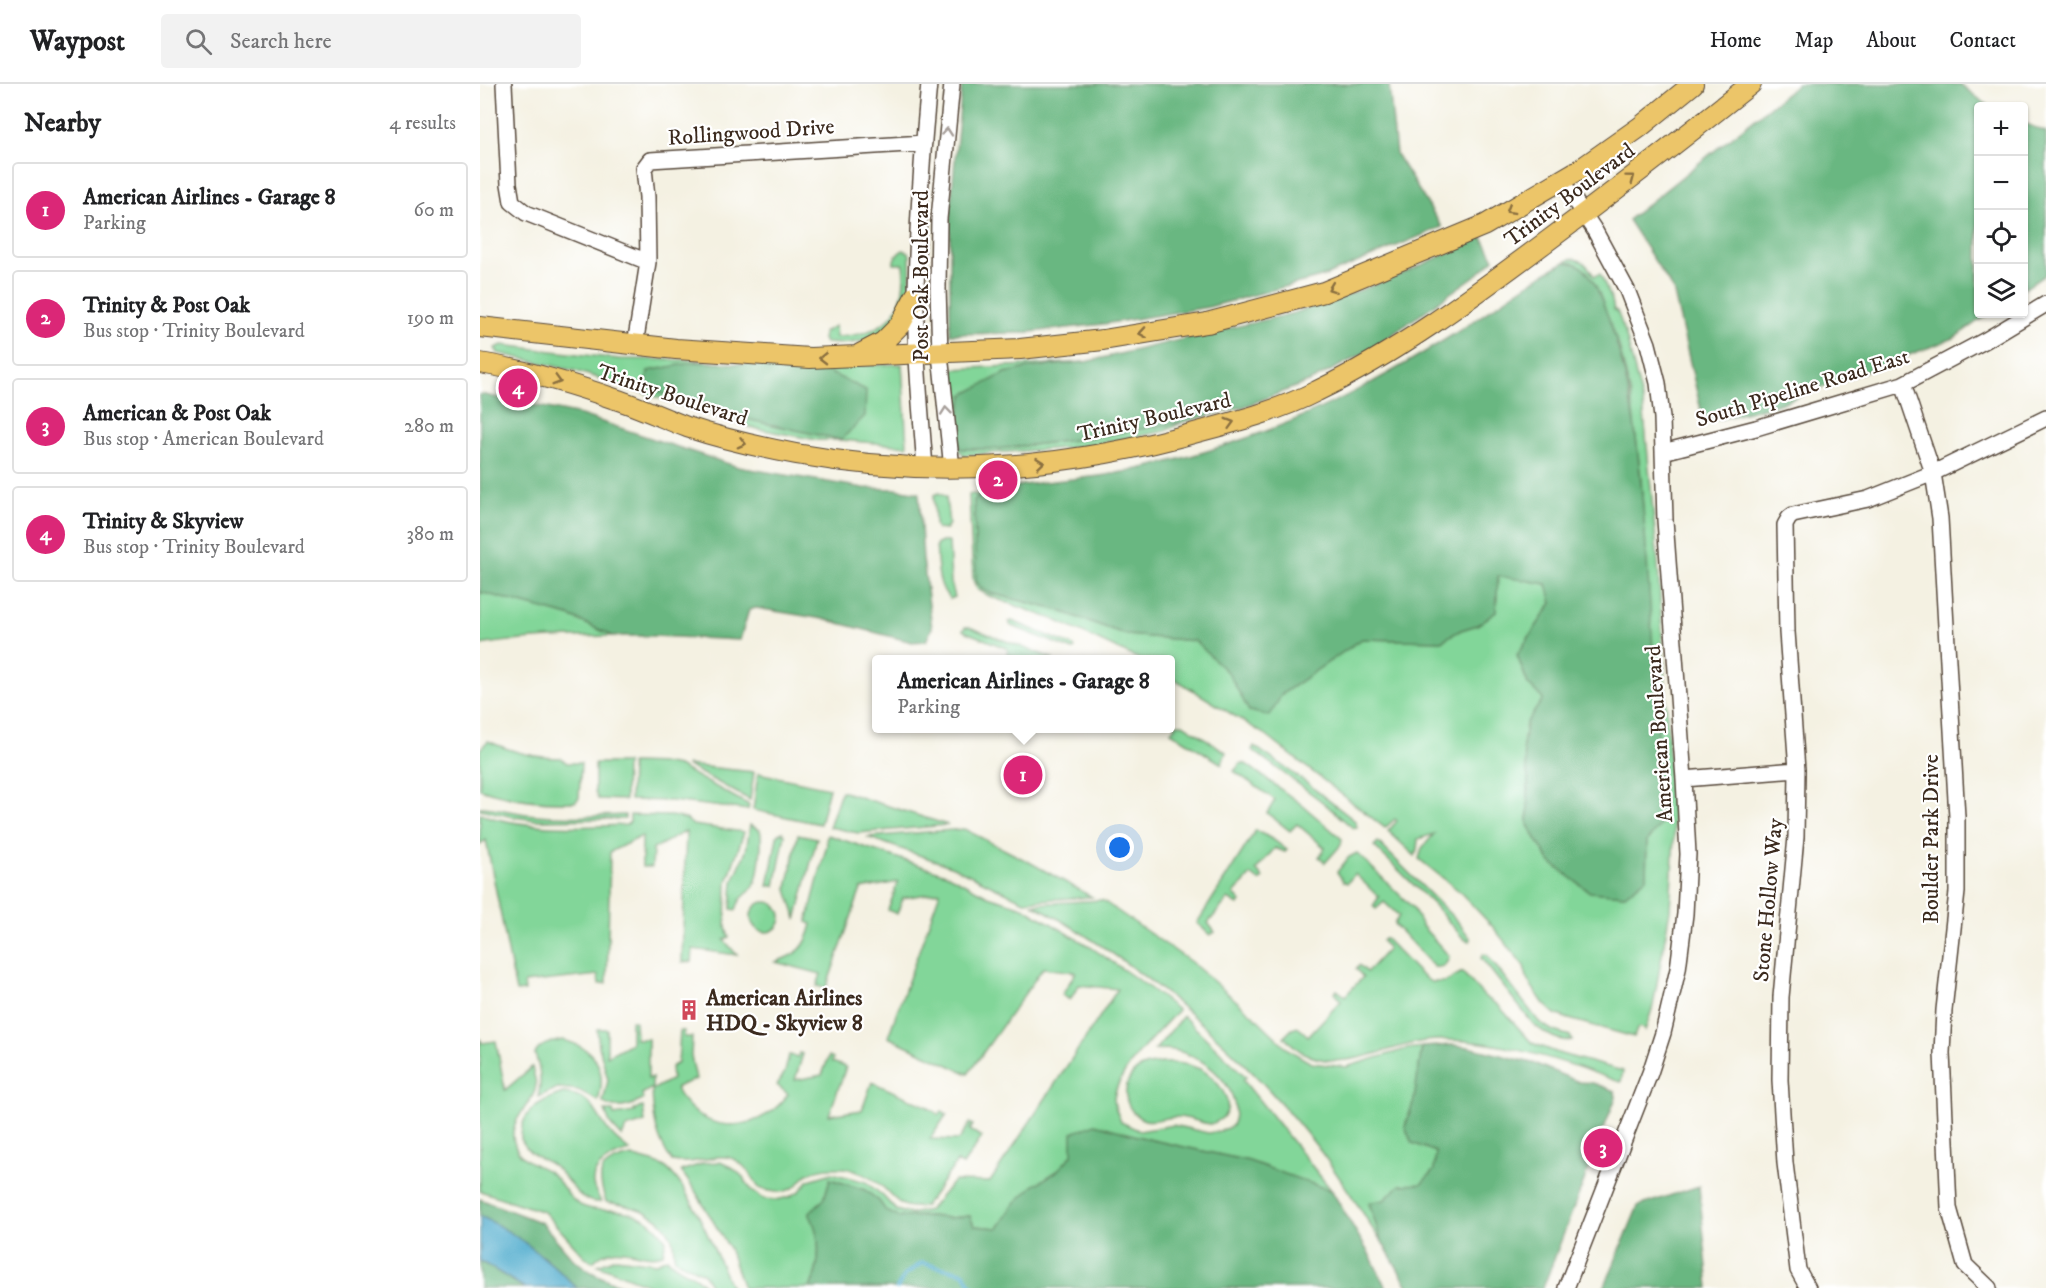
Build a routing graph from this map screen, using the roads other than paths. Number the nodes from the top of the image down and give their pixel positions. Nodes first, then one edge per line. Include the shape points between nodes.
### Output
1 (504, 84) edge
2 (929, 84) edge
3 (952, 84) edge
4 (1693, 84) edge
5 (1751, 84) edge
6 (924, 143) junction
7 (944, 167) junction
8 (1561, 180) junction
9 (920, 188) junction
10 (940, 213) junction
11 (1584, 214) junction
12 (648, 262) junction
13 (916, 295) junction
14 (2046, 304) edge
15 (480, 327) edge
16 (635, 345) junction
17 (917, 354) junction
18 (940, 354) junction
19 (852, 357) junction
20 (480, 363) edge
21 (1903, 384) junction
22 (2046, 418) edge
23 (1663, 452) junction
24 (925, 469) junction
25 (952, 469) junction
26 (1933, 473) junction
27 (1797, 770) junction
28 (1684, 779) junction
29 (1566, 1288) edge
30 (1808, 1288) edge
31 (1989, 1288) edge

1 - 12 street via 513,202 526,213
2 - 6 street, Post Oak Boulevard
7 -> 3 street, Post Oak Boulevard
4 - 8 main road, Trinity Boulevard via 1640,127
11 -> 5 main road, Trinity Boulevard
6 - 9 street, Post Oak Boulevard
6 - 12 street, Rollingwood Drive via 650,160 644,168
7 - 9 street via 938,179
7 - 10 street, Post Oak Boulevard
8 - 11 street, American Boulevard
8 -> 18 main road, Trinity Boulevard via 1485,225 1324,292 1208,323 1020,349
9 - 10 street
9 - 13 street, Post Oak Boulevard
10 - 18 street, Post Oak Boulevard
11 - 23 street, American Boulevard via 1627,290 1648,344 1658,383
25 -> 11 main road, Trinity Boulevard via 1081,459 1164,442 1314,393 1382,357 1452,312
12 - 16 street, Rollingwood Drive
13 - 17 street, Post Oak Boulevard
13 - 19 main road via 900,325 883,342
14 - 21 street, South Pipeline Road East
15 - 16 main road, Trinity Boulevard
19 -> 16 main road, Trinity Boulevard via 758,356
17 - 18 main road, Trinity Boulevard
17 - 19 main road, Trinity Boulevard
17 - 24 street, Post Oak Boulevard
25 -> 18 street, Post Oak Boulevard
20 -> 24 main road, Trinity Boulevard via 615,399 746,444
21 - 23 street, South Pipeline Road East
21 - 26 street, Boulder Park Drive
22 - 26 street
23 - 28 street, American Boulevard
24 - 25 main road, Trinity Boulevard
26 - 27 street, Stone Hollow Way via 1868,499 1793,516 1785,525 1787,632
26 - 31 street, Boulder Park Drive via 1940,518 1957,817 1957,892 1942,1053 1949,1208 1965,1265
27 - 28 street
27 - 30 street, Stone Hollow Way via 1796,837 1781,998 1780,1080 1798,1270
28 - 29 street, American Boulevard via 1688,854 1678,969 1650,1073

